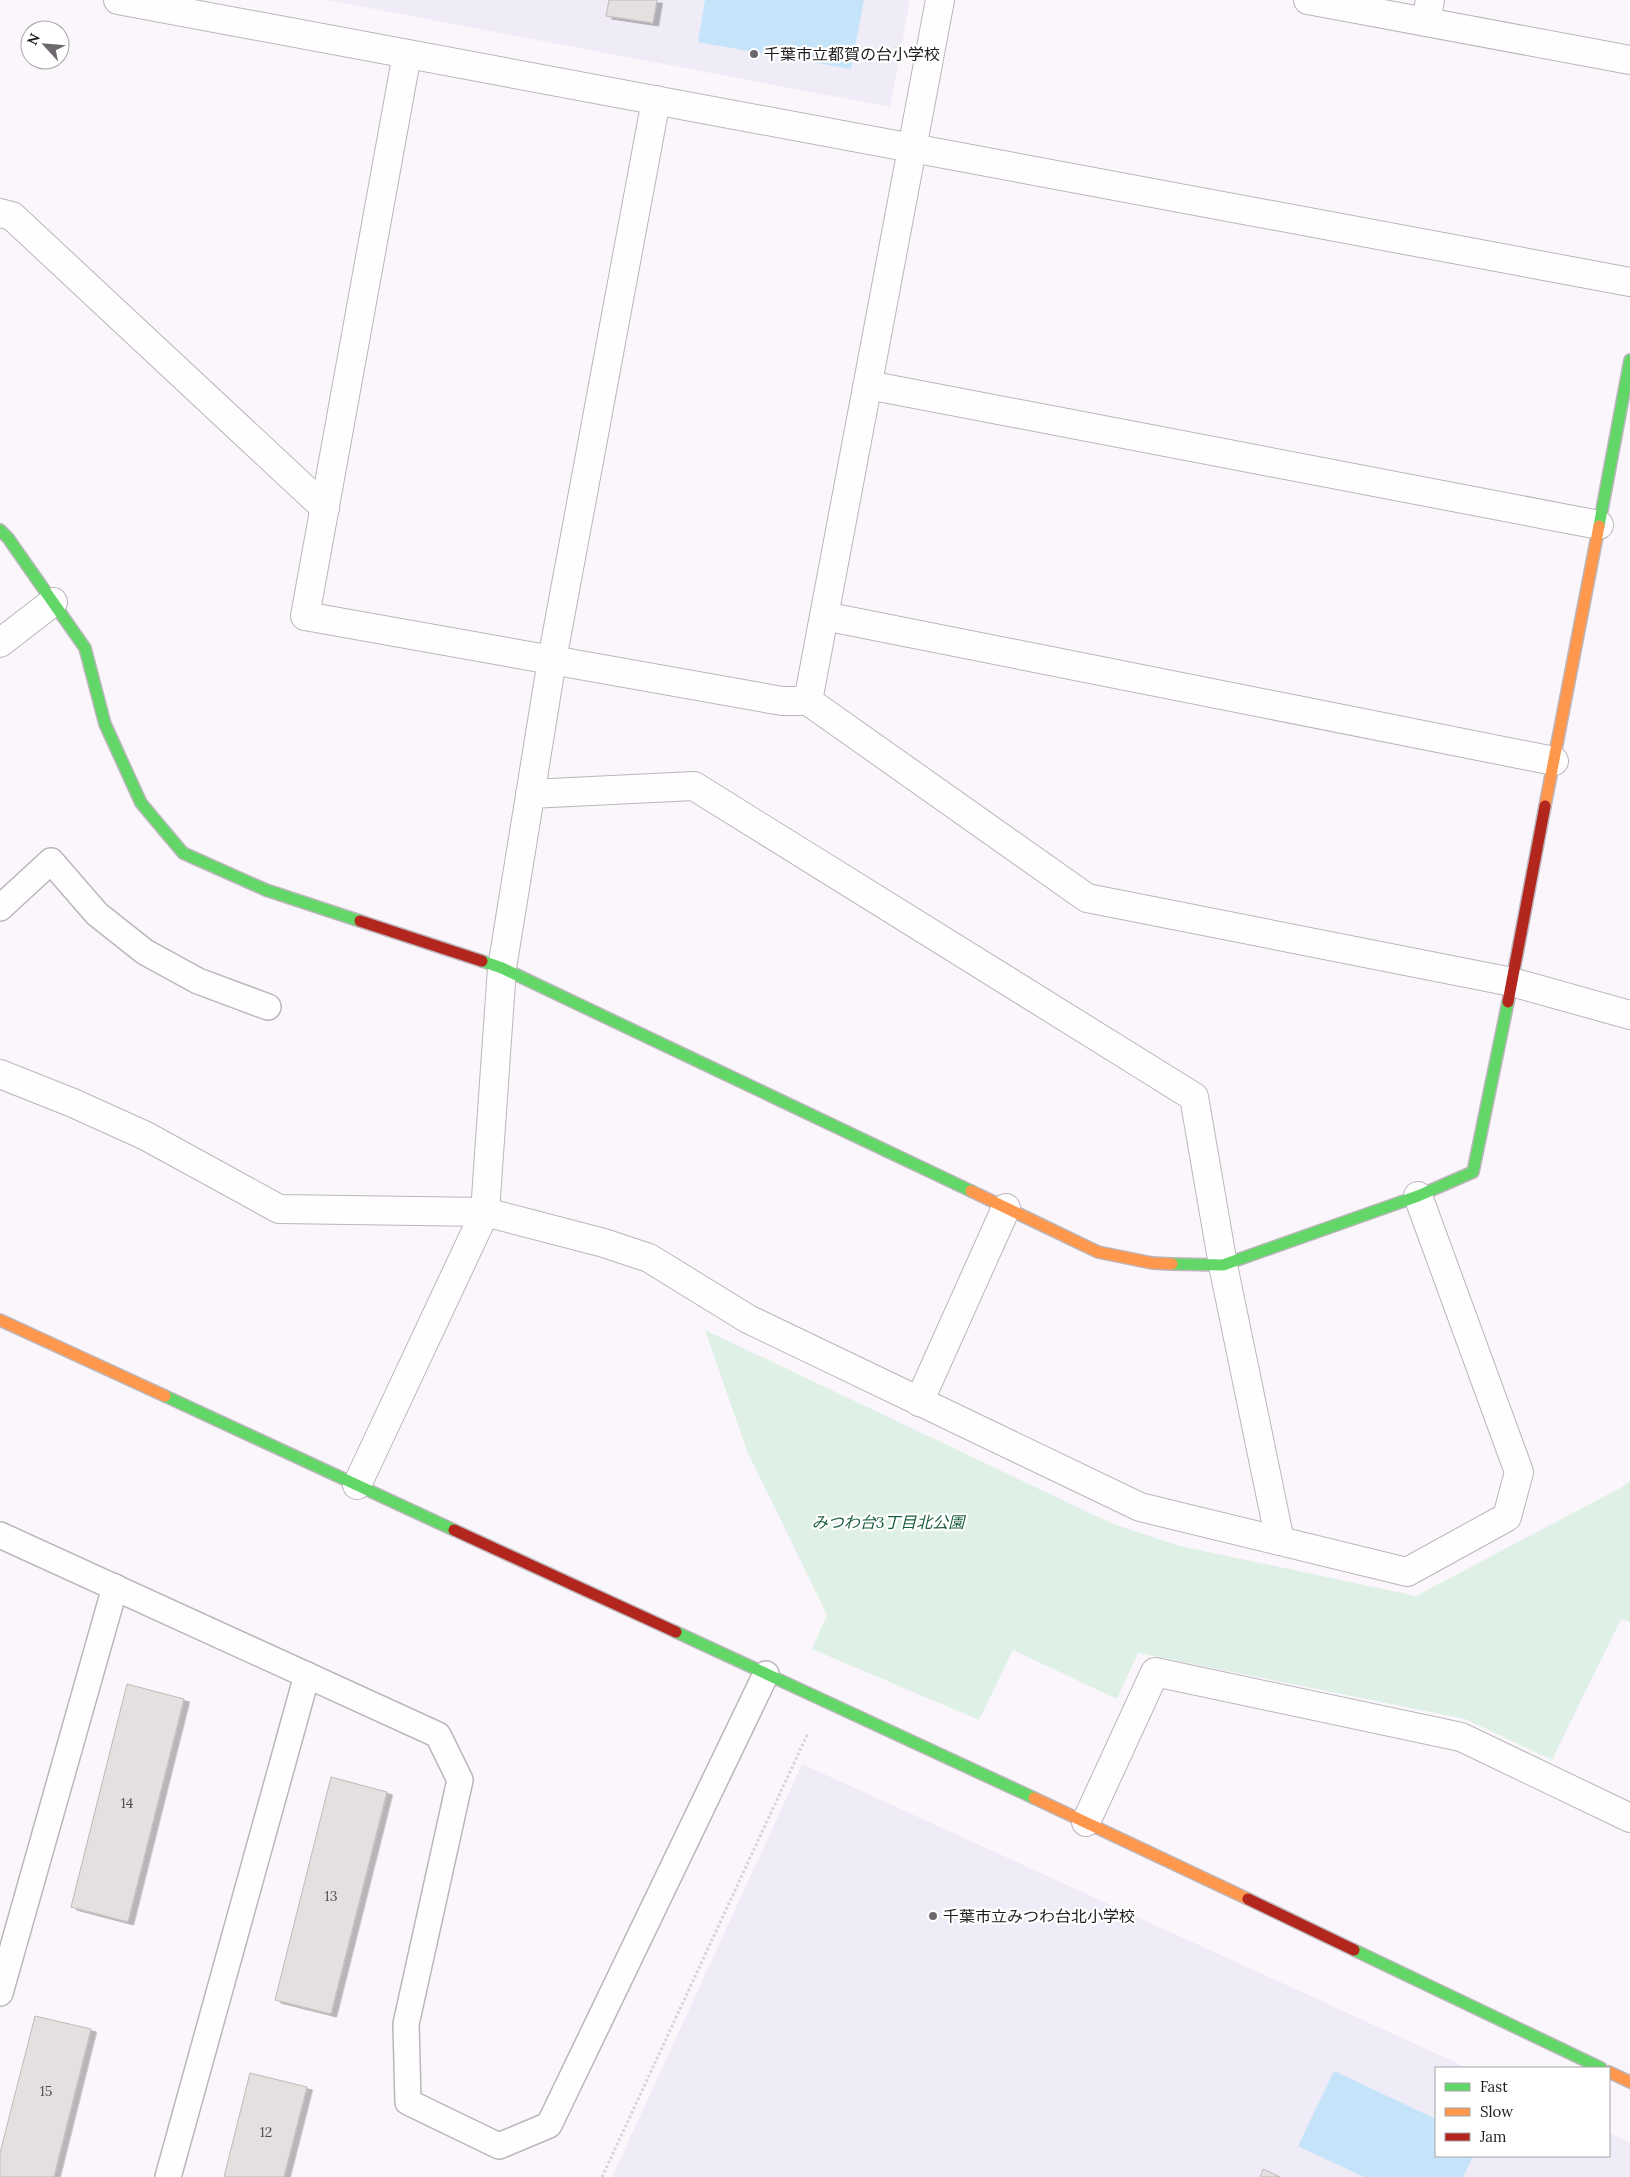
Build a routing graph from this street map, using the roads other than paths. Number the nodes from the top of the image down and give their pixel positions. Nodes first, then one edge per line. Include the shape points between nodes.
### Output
1 (118, 0) edge
2 (940, 0) edge
3 (1308, 0) edge
4 (165, 4) edge
5 (1428, 11) edge
6 (407, 54) junction
7 (1630, 60) edge
8 (656, 100) junction
9 (912, 148) junction
10 (0, 213) edge
11 (1630, 282) edge
12 (1630, 360) edge
13 (868, 385) junction
14 (325, 508) junction
15 (1599, 525) junction
16 (0, 530) edge
17 (53, 602) junction
18 (824, 616) junction
19 (0, 644) edge
20 (552, 660) junction
21 (808, 701) junction
22 (1554, 761) junction
23 (530, 794) junction
24 (0, 908) edge
25 (502, 968) junction
26 (1512, 982) junction
27 (268, 1007) dead end
28 (1630, 1015) edge
29 (0, 1074) edge
30 (1418, 1196) junction
31 (1006, 1208) junction
32 (485, 1212) junction
33 (1223, 1265) junction
34 (0, 1320) edge
35 (919, 1402) junction
36 (357, 1485) junction
37 (0, 1535) edge
38 (1280, 1541) junction
39 (115, 1587) junction
40 (766, 1674) junction
41 (307, 1675) junction
42 (1630, 1818) edge
43 (1086, 1822) junction
44 (0, 1993) edge
45 (1599, 2067) edge
46 (1610, 2072) edge
47 (1630, 2082) edge
48 (168, 2177) edge

1 - 4 street
2 - 9 street
3 - 5 street
4 - 6 street
5 - 7 street
6 - 8 street
6 - 14 street
8 - 9 street
8 - 20 street
9 - 11 street
9 - 13 street
10 - 14 street via 12,216
12 - 15 street
13 - 15 street
13 - 18 street
14 - 20 street via 305,616
15 - 22 street
16 - 17 street
17 - 19 street
17 - 25 street via 85,648 105,724 141,803 183,853 266,890
18 - 21 street
18 - 22 street
20 - 21 street via 782,701
20 - 23 street
21 - 26 street via 1088,898
22 - 26 street
23 - 25 street
23 - 33 street via 694,786 1194,1097
24 - 27 lane via 52,861 97,914 145,952 198,981
25 - 31 street
25 - 32 street
26 - 28 street
26 - 30 street via 1473,1172
29 - 32 street via 146,1136 279,1209
30 - 33 street
30 - 38 street via 1519,1472 1507,1517 1406,1572
31 - 33 street via 1098,1252 1152,1264
31 - 35 street
32 - 35 street via 649,1258 748,1319
32 - 36 street
33 - 38 street
34 - 36 street
35 - 38 street via 1140,1507
36 - 40 street
37 - 39 lane
39 - 41 lane
39 - 44 lane
40 - 41 lane via 550,2125 499,2146 408,2102 406,2024 460,1780 438,1735
40 - 43 street
41 - 48 lane
42 - 43 street via 1460,1737 1155,1672
43 - 45 street
46 - 47 street

